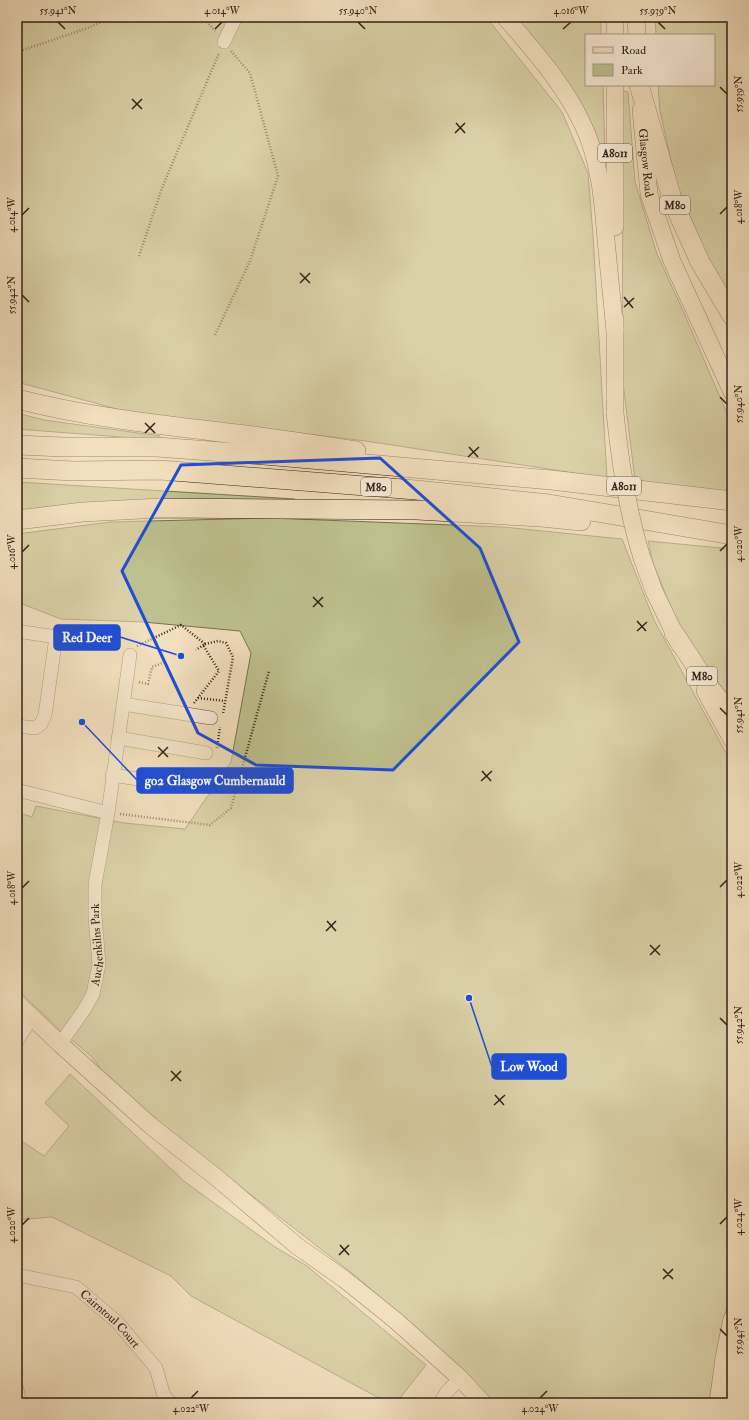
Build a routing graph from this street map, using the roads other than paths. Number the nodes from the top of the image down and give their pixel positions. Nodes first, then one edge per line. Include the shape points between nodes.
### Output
1 (236, 17) edge
2 (505, 17) edge
3 (615, 17) edge
4 (636, 17) edge
5 (615, 34) edge
6 (637, 34) edge
7 (224, 42) road end
8 (615, 86) edge
9 (639, 86) edge
10 (639, 86) edge
11 (732, 316) edge
12 (615, 331) junction
13 (732, 392) edge
14 (17, 399) edge
15 (17, 445) edge
16 (17, 468) edge
17 (551, 480) junction
18 (732, 501) edge
19 (17, 520) edge
20 (725, 535) edge
21 (17, 631) edge
22 (674, 634) junction
23 (130, 655) road end
24 (123, 704) junction
25 (732, 716) edge
26 (218, 720) road end
27 (17, 726) edge
28 (118, 738) junction
29 (732, 740) edge
30 (206, 753) road end
31 (112, 775) junction
32 (145, 780) dead end
33 (17, 790) edge
34 (108, 813) junction
35 (17, 1003) edge
36 (32, 1018) junction
37 (17, 1041) edge
38 (60, 1044) junction
39 (17, 1275) edge
40 (732, 1319) edge
41 (460, 1378) junction
42 (17, 1389) edge
43 (20, 1403) edge
44 (171, 1403) edge
45 (440, 1403) edge
46 (483, 1403) edge
47 (718, 1403) edge

1 - 7 street
2 - 12 main road via 563,90 583,125 592,148 602,190
3 - 5 main road
4 - 6 main road
8 - 12 main road, A8011
9 - 13 main road, Glasgow Road via 649,194 672,261
10 - 11 highway, M80 via 673,202 700,262
12 - 22 main road, A8011, bridge via 615,413 622,480 634,535 654,591
14 - 17 highway via 41,406 142,422 272,438
15 - 17 highway, M80 via 157,447
16 - 20 highway, M80 via 73,471 160,470 416,490 549,504
17 - 18 highway, M80
19 - 20 highway via 83,512 161,508 417,510 541,517
21 - 27 street via 56,637 45,715 41,724 35,728
22 - 25 highway, M80
22 - 29 main road
23 - 24 street, Auchenkilns Park
24 - 26 street
24 - 28 street, Auchenkilns Park
28 - 30 street
28 - 31 street, Auchenkilns Park
31 - 32 street
31 - 34 street, Auchenkilns Park
33 - 34 street
34 - 38 street, Auchenkilns Park via 95,884 99,964 95,986 84,1010
35 - 36 main road
36 - 37 street
36 - 38 main road
38 - 41 main road via 151,1126 297,1246 395,1320
39 - 44 street, Cairntoul Court via 76,1287 117,1322 156,1368 164,1396
40 - 47 main road
41 - 45 street
41 - 46 main road
42 - 43 street

